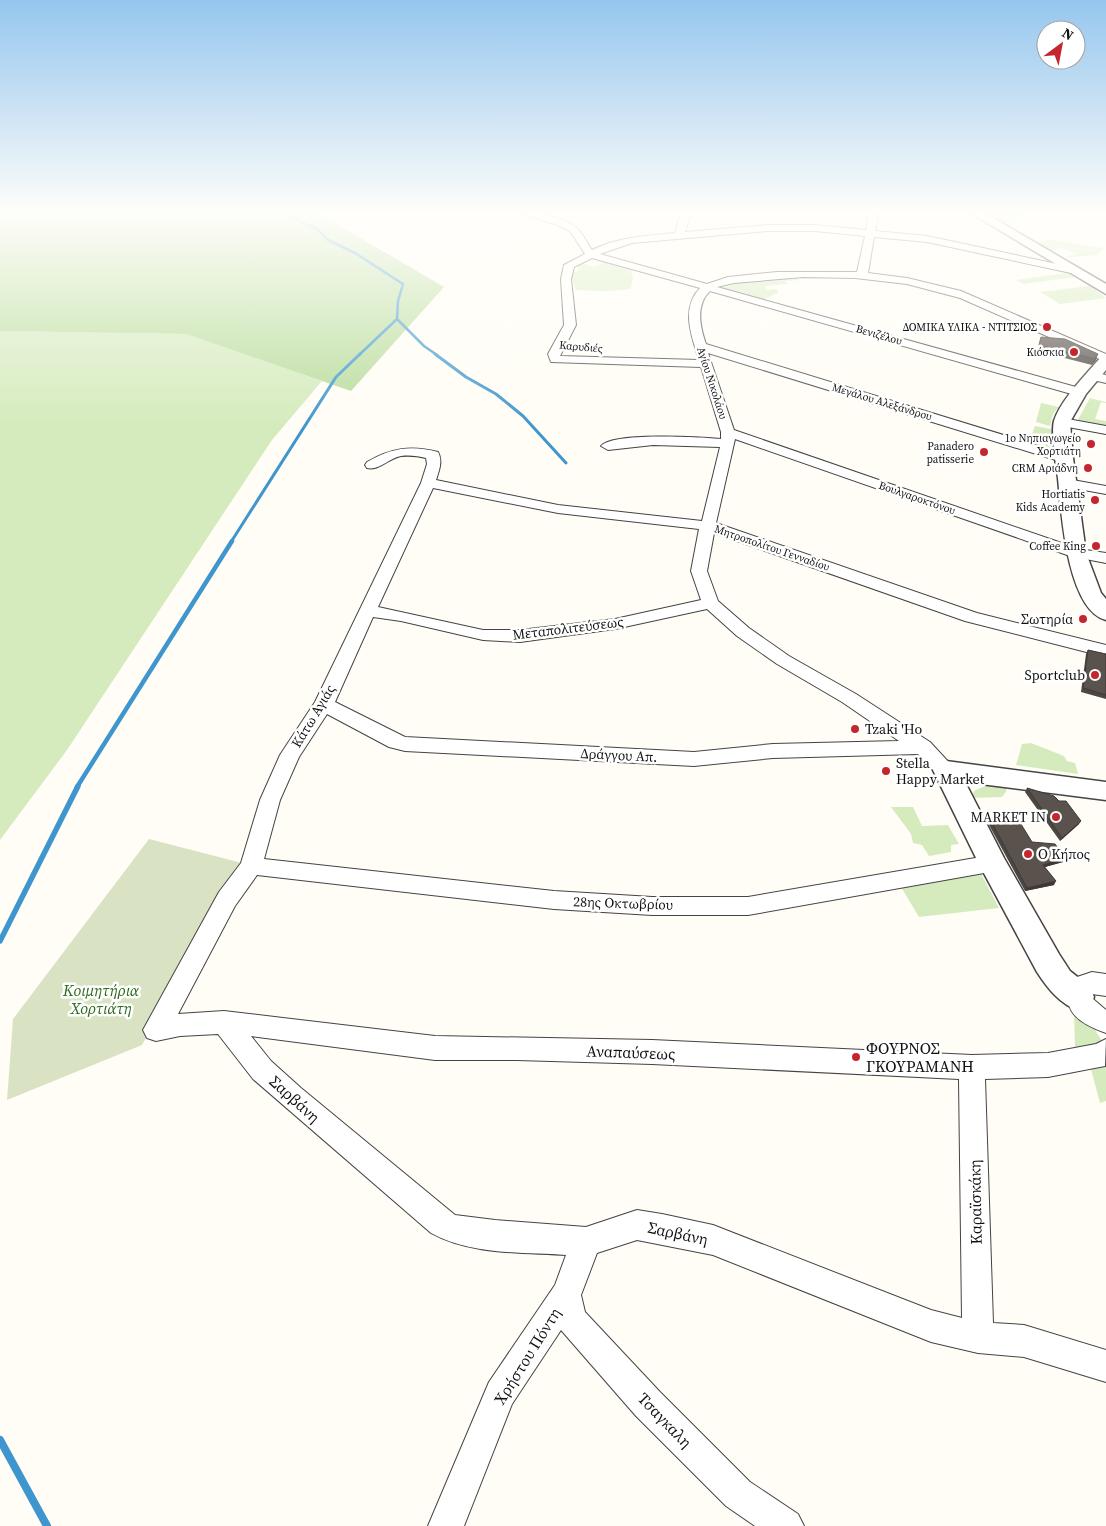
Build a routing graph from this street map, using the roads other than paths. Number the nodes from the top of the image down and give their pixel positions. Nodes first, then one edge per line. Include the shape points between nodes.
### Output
1 (566, 283) edge
2 (694, 283) edge
3 (721, 283) edge
4 (916, 283) edge
5 (1094, 283) edge
6 (708, 287) junction
7 (1106, 290) edge
8 (700, 346) junction
9 (1106, 359) edge
10 (706, 364) junction
11 (1100, 378) edge
12 (1080, 392) junction
13 (1062, 422) junction
14 (1106, 430) edge
15 (728, 438) junction
16 (608, 446) dead end
17 (1064, 458) junction
18 (372, 465) dead end
19 (428, 483) junction
20 (1067, 483) junction
21 (1106, 490) edge
22 (709, 526) junction
23 (1076, 553) junction
24 (1106, 558) edge
25 (710, 603) junction
26 (367, 611) junction
27 (1106, 613) edge
28 (1106, 651) edge
29 (324, 704) junction
30 (923, 747) junction
31 (946, 770) junction
32 (1106, 791) edge
33 (993, 864) junction
34 (251, 866) junction
35 (1106, 985) edge
36 (1079, 997) junction
37 (224, 1022) junction
38 (1104, 1026) edge
39 (156, 1030) joint
40 (1106, 1052) edge
41 (972, 1068) junction
42 (586, 1242) junction
43 (566, 1295) junction
44 (978, 1337) junction
45 (1106, 1366) edge
46 (446, 1526) edge
47 (786, 1526) edge

1 - 10 street, Καρυδιές via 570,325 554,354 555,359
2 - 6 street, Βενιζέλου
3 - 6 street
4 - 9 street via 958,293
5 - 7 street
6 - 8 street, Αγίου Νικολάου via 694,309
6 - 12 street, Βενιζέλου
8 - 10 street, Αγίου Νικολάου
8 - 17 street, Μεγάλου Αλεξάνδρου
9 - 11 street
10 - 15 street, Αγίου Νικολάου
11 - 12 street
12 - 13 street
13 - 14 street
13 - 17 street
15 - 16 street, Βουλγαροκτόνου
15 - 22 street
15 - 23 street, Βουλγαροκτόνου
17 - 20 street
18 - 19 street, Κάτω Αγιάς via 387,455 403,451 433,455 434,464
19 - 22 street, Μητροπολίτου Γενναδίου via 558,510
19 - 26 street, Κάτω Αγιάς
20 - 21 street
20 - 23 street
22 - 25 street via 699,571
22 - 28 street, Μητροπολίτου Γενναδίου via 971,617
23 - 24 street, Βουλγαροκτόνου
23 - 27 street via 1091,594
25 - 26 street, Μεταπολιτεύσεως via 615,624 520,636 483,635
25 - 30 street via 743,632 783,660
26 - 29 street, Κάτω Αγιάς
29 - 30 street, Δράγγου Απ. via 405,744 694,759 782,750
29 - 34 street, Κάτω Αγιάς via 290,754 270,800
30 - 31 street
31 - 32 street
31 - 33 street
33 - 34 street, 28ης Οκτωβρίου via 748,906 652,906 554,900
33 - 36 street via 1048,963 1059,980
34 - 39 street, Κάτω Αγιάς via 227,899
35 - 36 street via 1088,983 1083,986
36 - 38 street via 1088,1013
37 - 39 street, Αναπαύσεως via 180,1024
37 - 41 street, Αναπαύσεως via 435,1048 652,1052
37 - 42 street, Σαρβάνη via 262,1070 292,1098 441,1223 452,1229 495,1236
40 - 41 street, Αναπαύσεως via 1048,1065
41 - 44 street, Καραϊσκάκη
42 - 43 street, Χρήστου Πόντη
42 - 44 street, Σαρβάνη via 637,1225 713,1240 931,1326
43 - 46 street, Χρήστου Πόντη via 500,1393
43 - 47 street, Τσαγκαλη via 572,1320 648,1404 738,1494
44 - 45 street, Σαρβάνη via 1024,1342

